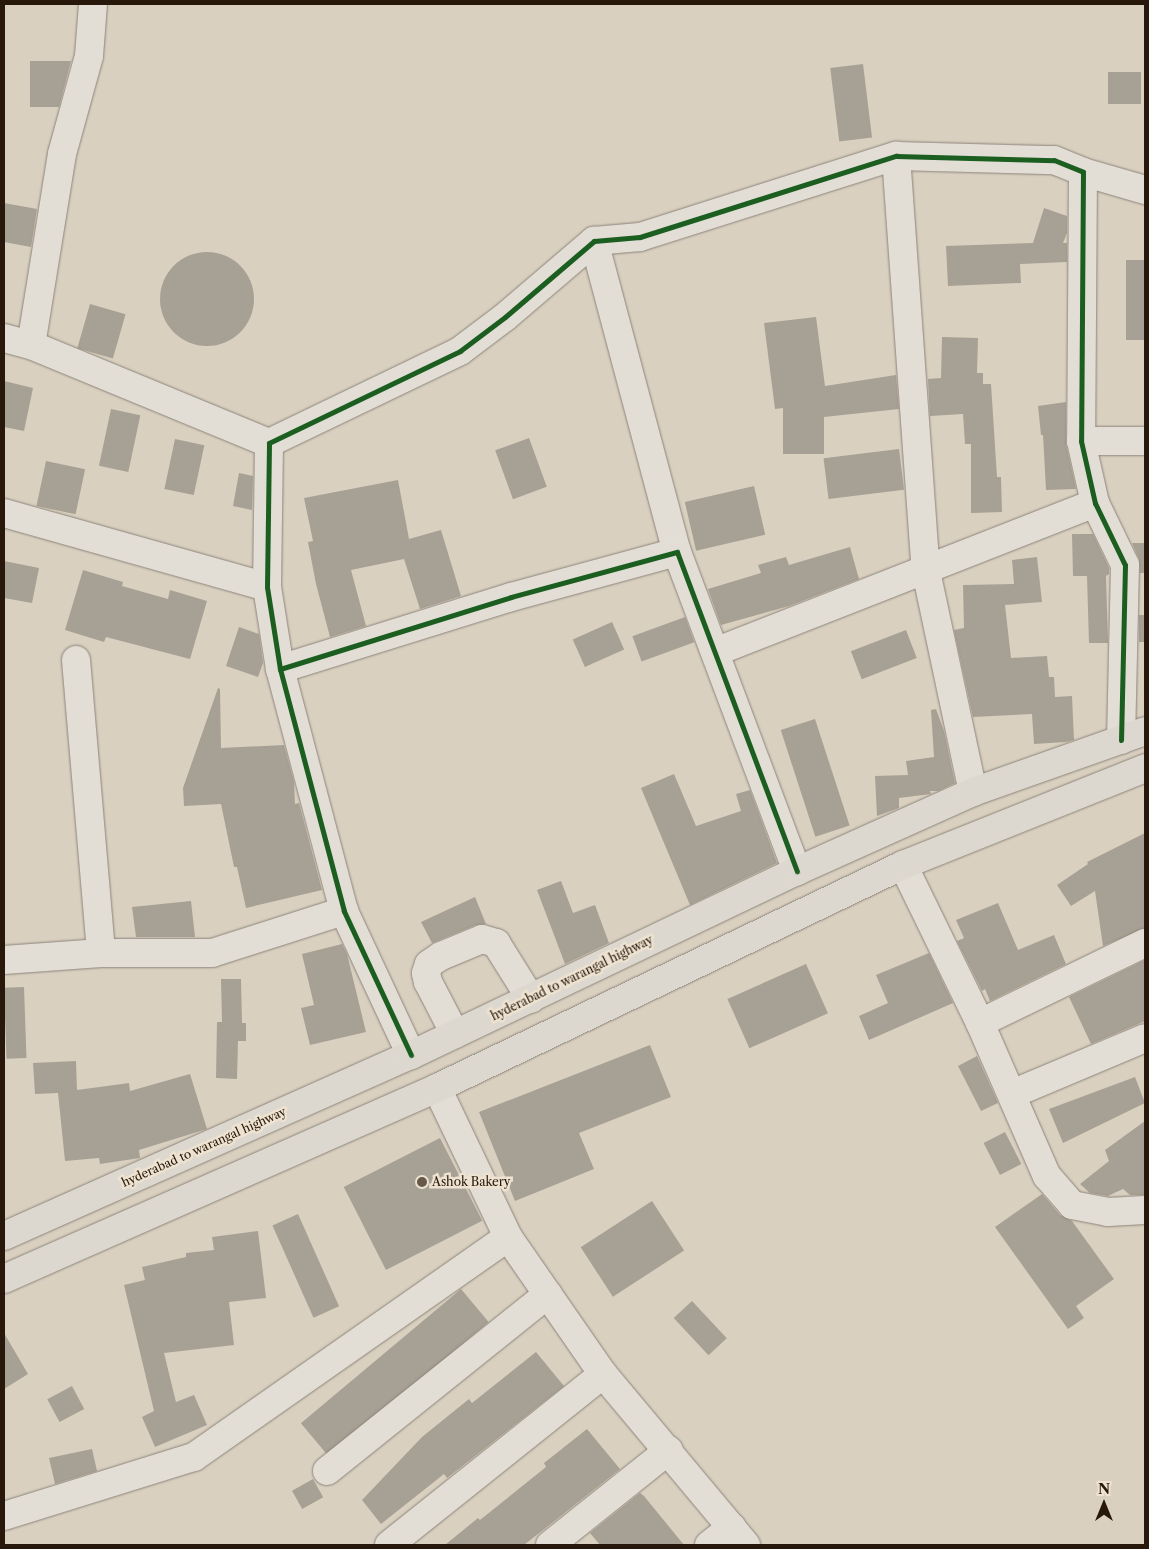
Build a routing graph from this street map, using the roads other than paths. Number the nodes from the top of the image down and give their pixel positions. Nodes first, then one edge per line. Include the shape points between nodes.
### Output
1 (93, 4) edge
2 (896, 156) junction
3 (1083, 172) junction
4 (1145, 190) edge
5 (594, 241) junction
6 (4, 338) edge
7 (30, 345) junction
8 (1081, 441) junction
9 (1145, 441) edge
10 (269, 443) junction
11 (1095, 503) junction
12 (4, 512) edge
13 (677, 552) junction
14 (926, 571) junction
15 (267, 587) junction
16 (715, 652) junction
17 (76, 660) dead end
18 (280, 669) junction
19 (1133, 736) edge
20 (1145, 768) edge
21 (973, 792) junction
22 (903, 865) junction
23 (797, 871) junction
24 (344, 911) junction
25 (1145, 943) edge
26 (102, 953) junction
27 (4, 960) edge
28 (530, 999) junction
29 (980, 1023) junction
30 (455, 1034) junction
31 (1145, 1038) edge
32 (411, 1055) junction
33 (437, 1088) junction
34 (1012, 1094) junction
35 (1145, 1210) edge
36 (4, 1236) edge
37 (508, 1237) junction
38 (4, 1279) edge
39 (548, 1294) junction
40 (603, 1374) junction
41 (668, 1450) junction
42 (327, 1471) dead end
43 (4, 1516) edge
44 (739, 1536) edge
45 (389, 1545) edge
46 (550, 1545) edge
47 (709, 1545) edge

1 - 7 street via 89,56 62,154
2 - 3 street via 1054,160
2 - 5 street via 640,236
2 - 14 street
3 - 4 street
3 - 8 street
5 - 10 street via 460,351
5 - 13 street
6 - 7 street
7 - 10 street
8 - 9 street
8 - 11 street
10 - 15 street
11 - 14 street
11 - 19 street via 1125,565
12 - 15 street
13 - 16 street
13 - 18 street via 511,597
14 - 16 street
14 - 21 street
15 - 18 street
16 - 23 street
17 - 26 street
18 - 24 street
19 - 21 main road, hyderabad to warangal highway
20 - 22 main road
21 - 23 main road, hyderabad to warangal highway
22 - 29 street
22 - 33 main road
23 - 28 main road, hyderabad to warangal highway
24 - 26 street via 212,954
24 - 32 street
25 - 29 street
26 - 27 street
28 - 30 main road, hyderabad to warangal highway
28 - 30 street via 496,943 482,939 442,956 429,964 426,973
29 - 34 street
30 - 32 main road, hyderabad to warangal highway
31 - 34 street
32 - 36 main road, hyderabad to warangal highway
33 - 37 street
33 - 38 main road
34 - 35 street via 1047,1176 1072,1205 1108,1212
37 - 39 street
37 - 43 street via 194,1457
39 - 40 street
39 - 42 street
40 - 41 street
40 - 45 street
41 - 44 street
41 - 46 street
44 - 47 street

